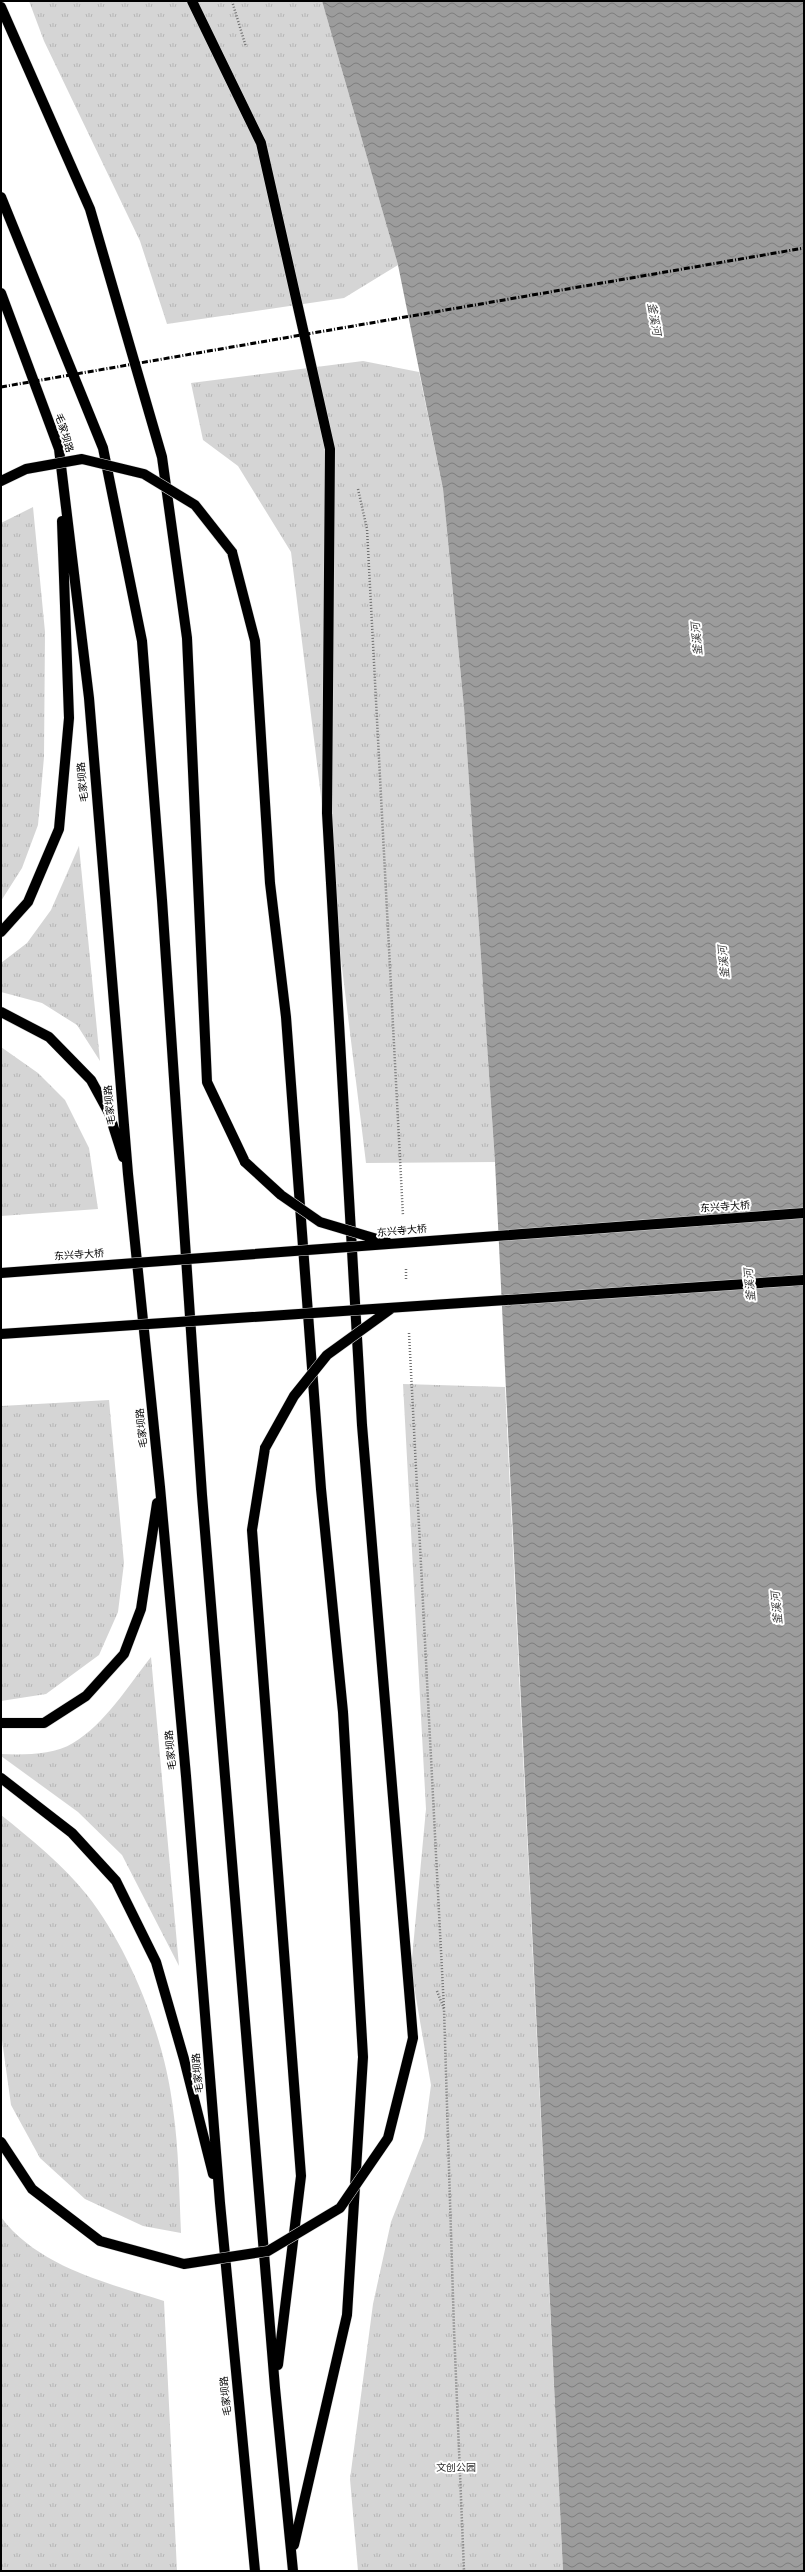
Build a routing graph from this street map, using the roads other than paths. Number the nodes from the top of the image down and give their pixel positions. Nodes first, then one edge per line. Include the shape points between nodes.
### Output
1 (192, 1) edge
2 (1, 7) edge
3 (1, 198) edge
4 (1, 293) edge
5 (59, 449) junction
6 (1, 481) edge
7 (1, 932) edge
8 (1, 1012) edge
9 (128, 1174) junction
10 (804, 1213) edge
11 (393, 1244) junction
12 (1, 1273) edge
13 (804, 1280) edge
14 (392, 1307) junction
15 (1, 1334) edge
16 (160, 1487) junction
17 (1, 1723) edge
18 (1, 1778) edge
19 (1, 2142) edge
20 (220, 2203) junction
21 (275, 2388) junction
22 (292, 2555) junction
23 (255, 2571) edge
24 (293, 2571) edge

1 - 19 main road, bridge via 261,143 330,449 327,821 362,1425 413,2038 388,2138 340,2208 268,2251 184,2264 100,2241 32,2189
2 - 11 main road, bridge via 90,209 162,458 187,638 207,1082 245,1162 281,1195 320,1222
3 - 21 main road via 103,448 142,641 163,908 202,1495
4 - 5 main road, 毛家坝路
5 - 7 main road via 69,718 59,828 28,902
5 - 9 main road, 毛家坝路 via 89,698
6 - 22 main road, bridge via 26,469 82,459 144,474 195,505 232,552 255,641 270,883 286,1017 321,1489 343,1712 363,2057 347,2315
8 - 9 main road via 49,1037 91,1080 109,1113
9 - 16 main road, 毛家坝路
10 - 11 main road, 东兴寺大桥, bridge
11 - 12 main road, 东兴寺大桥, bridge
13 - 14 main road, bridge
14 - 15 main road, bridge
14 - 21 main road, bridge via 327,1355 294,1396 265,1448 252,1530 301,2176
16 - 17 main road via 141,1609 124,1654 86,1696 44,1723
16 - 20 main road, 毛家坝路
18 - 20 main road via 72,1833 116,1881 156,1962 184,2059
20 - 23 main road, 毛家坝路
21 - 22 main road
22 - 24 main road

